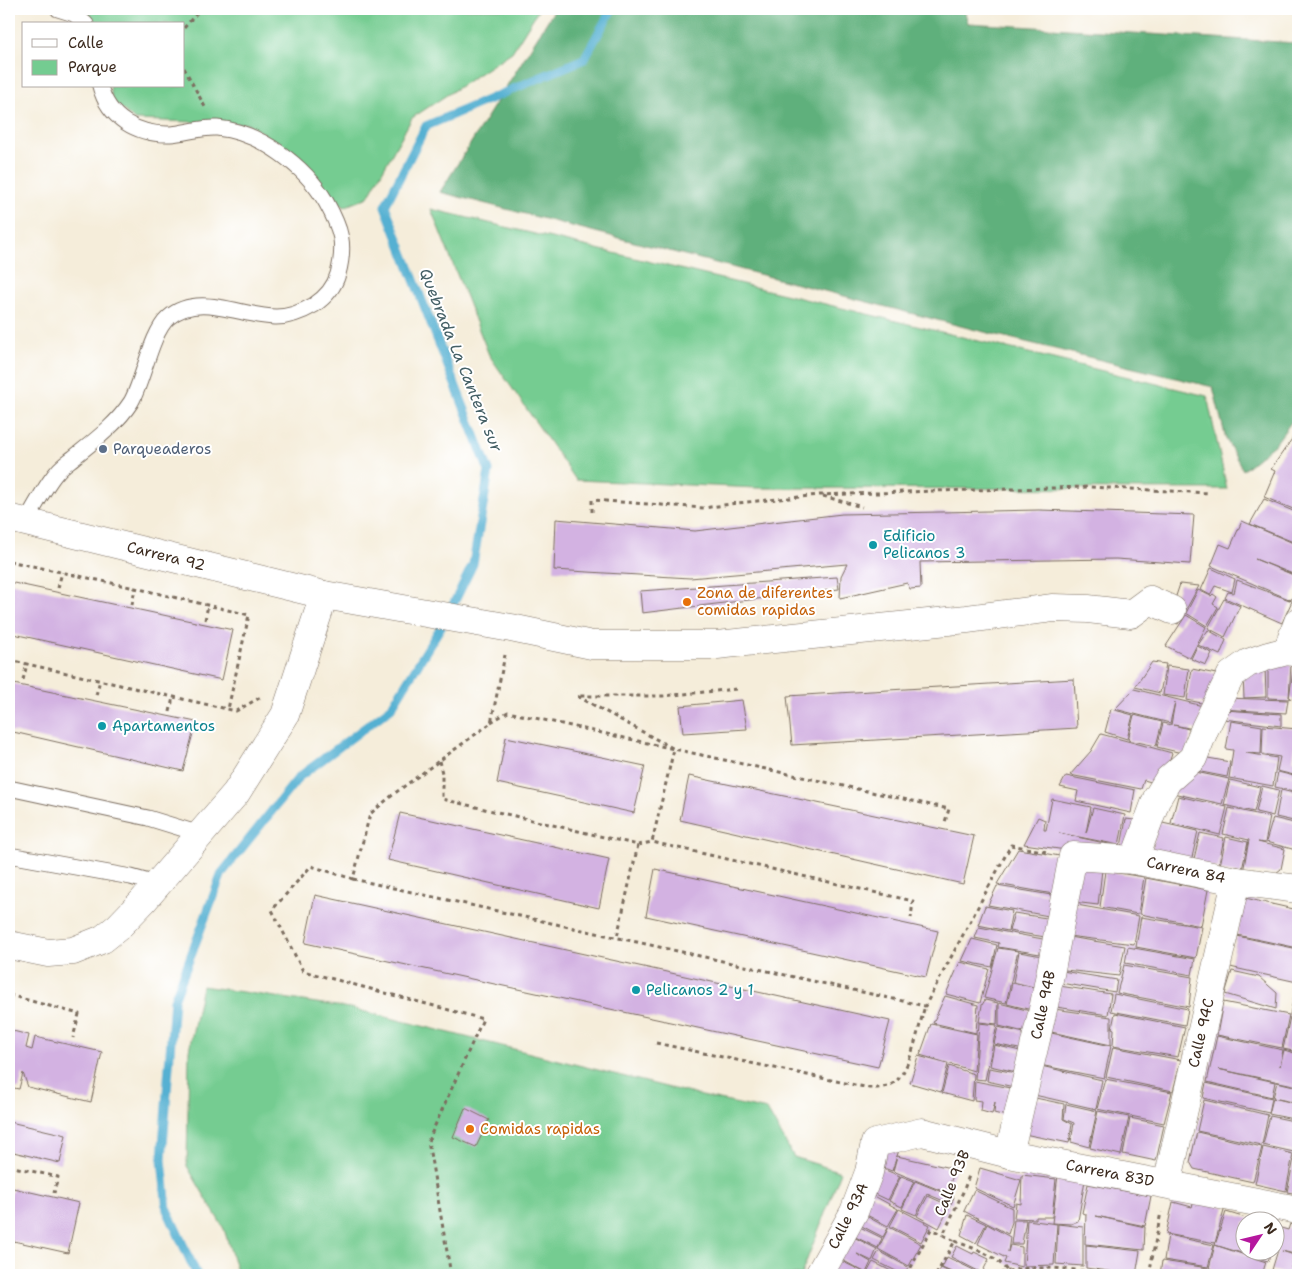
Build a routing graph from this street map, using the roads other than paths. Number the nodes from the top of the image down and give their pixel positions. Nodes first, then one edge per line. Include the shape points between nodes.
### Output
1 (58, 9) edge
2 (84, 22) edge
3 (100, 88) edge
4 (17, 519) edge
5 (324, 595) junction
6 (1172, 610) dead end
7 (1298, 622) edge
8 (1293, 652) edge
9 (9, 788) edge
10 (200, 834) junction
11 (9, 855) edge
12 (1073, 856) joint
13 (1134, 860) junction
14 (1236, 881) junction
15 (1296, 882) edge
16 (156, 884) junction
17 (9, 945) edge
18 (922, 1132) joint
19 (1009, 1154) junction
20 (1167, 1184) junction
21 (1298, 1210) edge
22 (819, 1275) edge

1 - 2 lane via 74,14
3 - 4 lane via 112,113 145,131 168,134 216,128 246,134 278,150 320,191 340,232 344,249 335,283 323,299 294,314 276,317 198,306 181,310 167,319 159,331 132,401 116,422 57,471
4 - 5 street, Carrera 92
5 - 6 street, Carrera 92 via 592,645 717,645 1053,608 1131,614 1150,600
5 - 10 street via 285,715 236,793
7 - 8 street
8 - 13 street via 1248,663 1231,675 1193,758 1168,780 1157,798
9 - 10 lane via 148,818
10 - 16 street
11 - 16 lane
12 - 13 street, Carrera 84
12 - 19 street, Calle 94B via 1044,1006
13 - 14 street, Carrera 84
14 - 15 street, Carrera 84
14 - 20 street, Calle 94C
16 - 17 street via 103,939 73,951 48,953
18 - 19 street, Carrera 83D
18 - 22 street, Calle 93A via 875,1143 869,1172 854,1212
19 - 20 street, Carrera 83D
20 - 21 street, Carrera 83D

